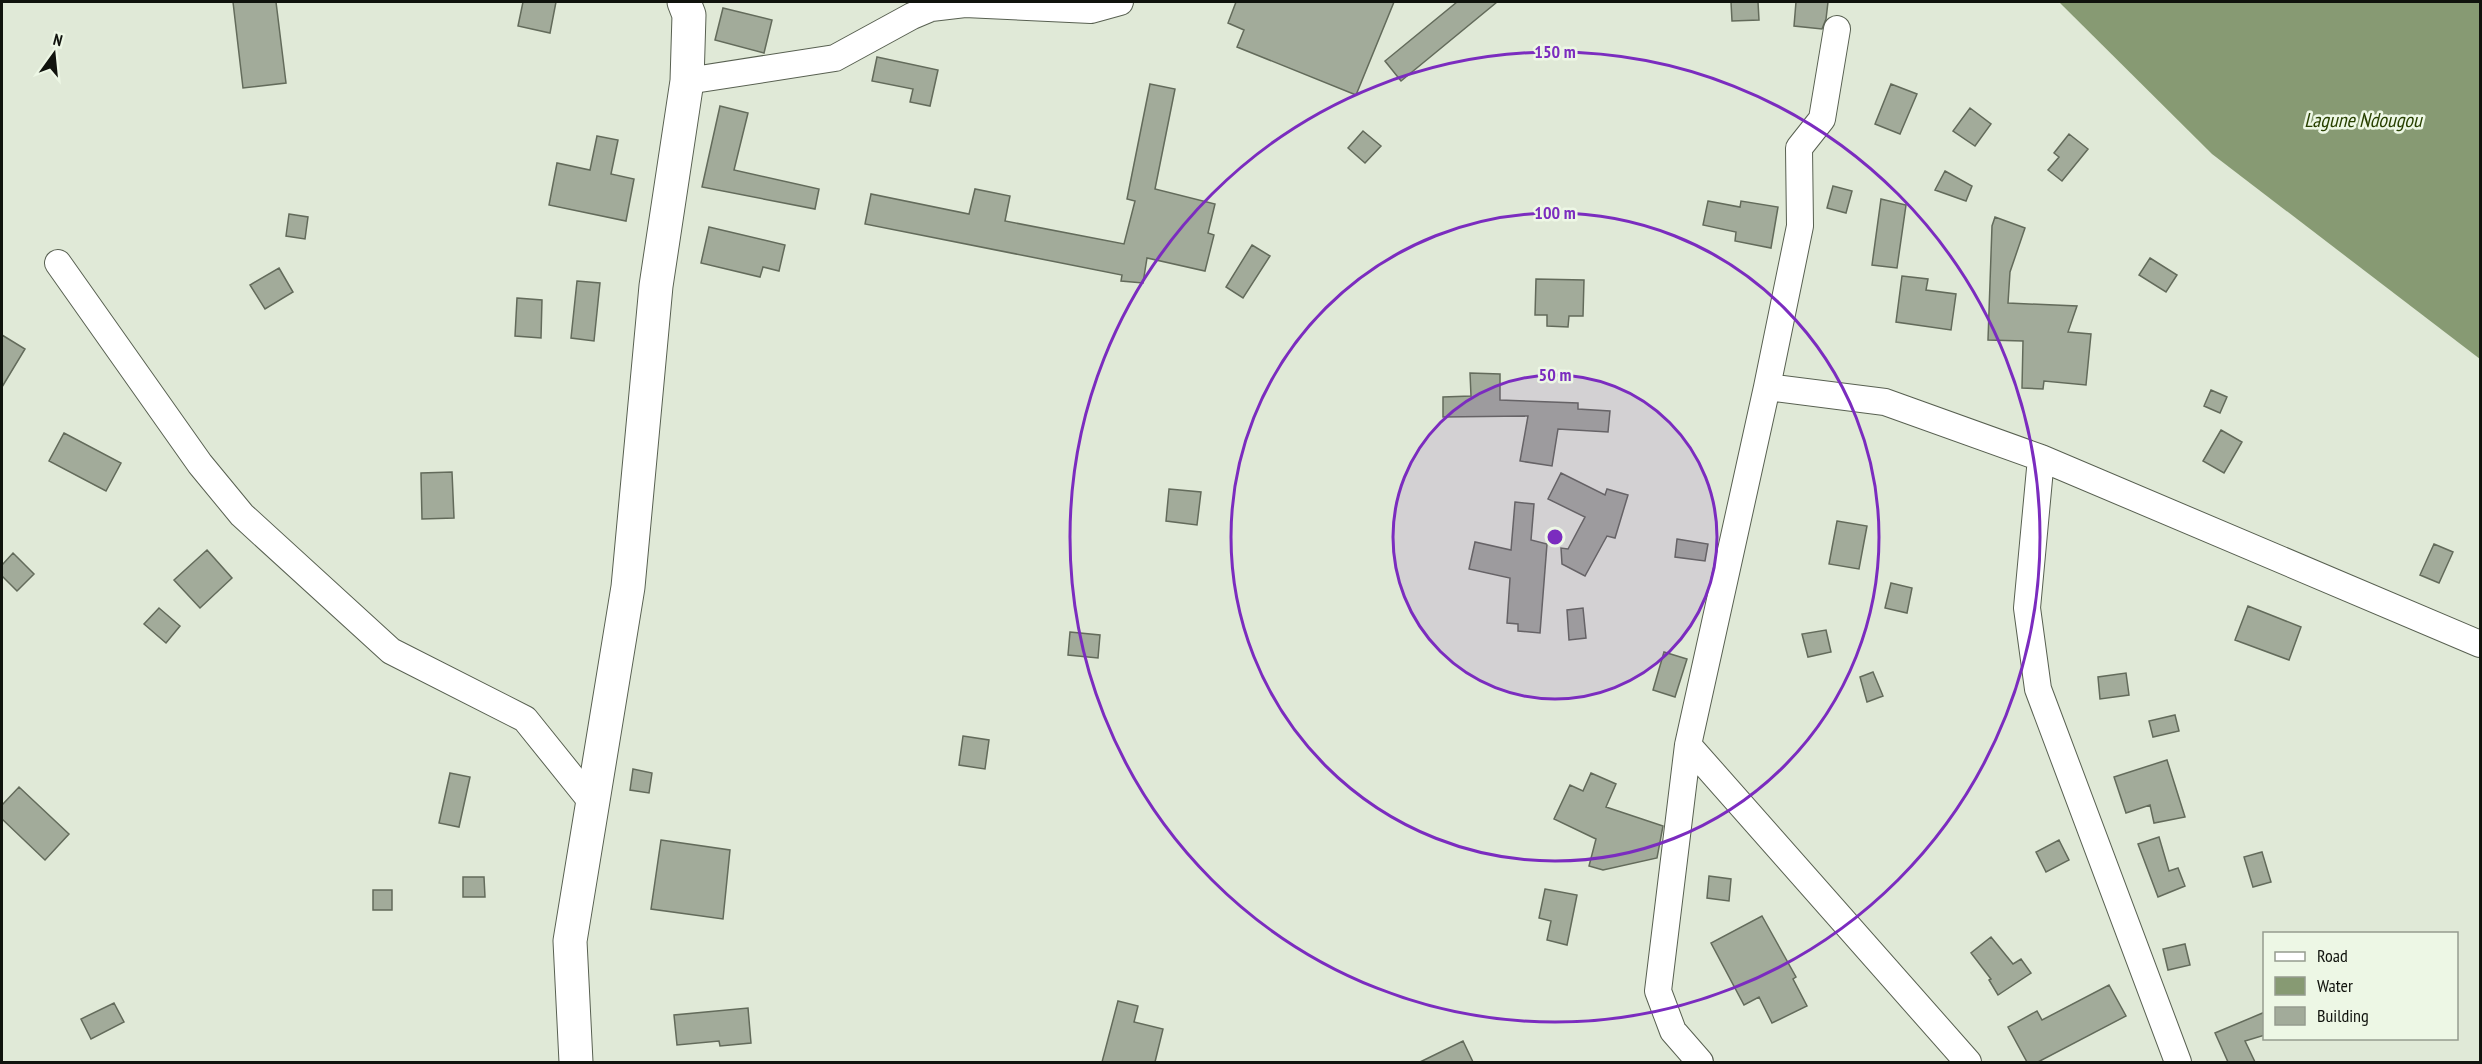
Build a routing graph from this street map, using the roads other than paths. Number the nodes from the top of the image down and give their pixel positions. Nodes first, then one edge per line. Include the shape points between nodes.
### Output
1 (684, 2) edge
2 (1120, 2) edge
3 (1837, 29) dead end
4 (687, 81) junction
5 (58, 263) dead end
6 (1767, 387) junction
7 (2041, 458) junction
8 (2481, 644) edge
9 (1688, 745) junction
10 (591, 801) junction
11 (576, 1062) edge
12 (1700, 1062) edge
13 (1968, 1062) edge
14 (2178, 1062) edge

1 - 4 street via 689,15
2 - 4 street via 1091,10 965,4 931,8 835,58
3 - 6 street via 1822,119 1799,148 1800,226
4 - 10 street via 656,286 627,587
5 - 10 street via 200,464 242,515 391,651 525,719
6 - 7 street via 1885,402
6 - 9 street
7 - 8 street
7 - 14 street via 2027,608 2038,689
9 - 12 street via 1658,991 1674,1031
9 - 13 street
10 - 11 street via 570,941

